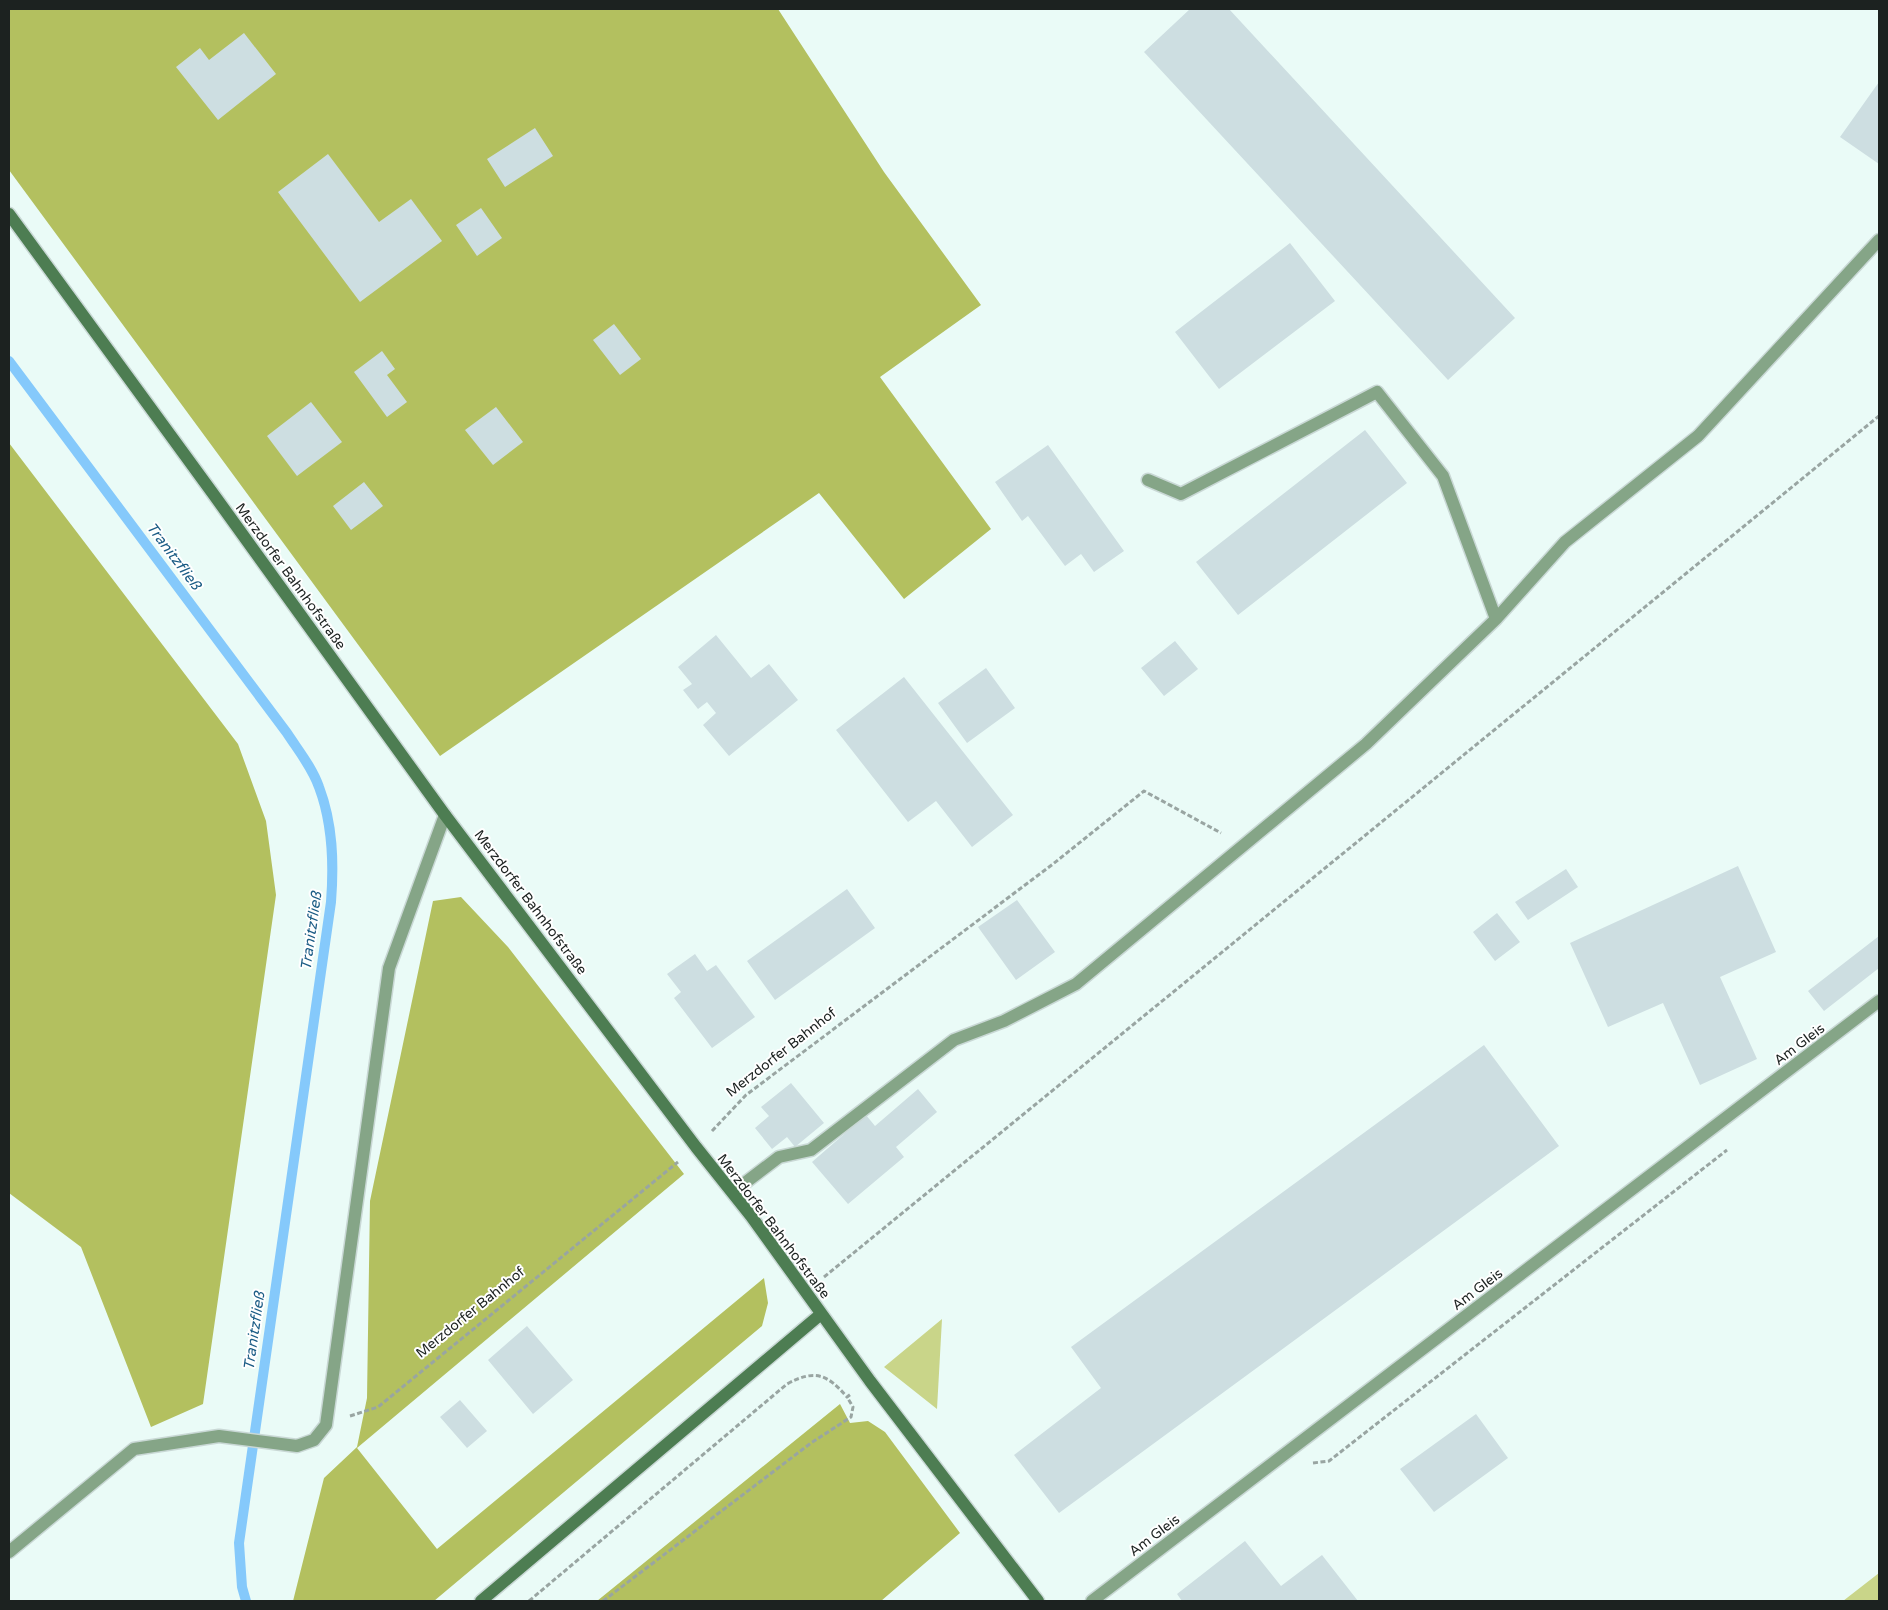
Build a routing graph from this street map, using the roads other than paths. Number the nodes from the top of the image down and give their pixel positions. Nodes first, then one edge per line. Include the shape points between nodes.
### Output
1 (9, 214) edge
2 (1879, 240) edge
3 (1148, 480) dead end
4 (1496, 619) junction
5 (445, 815) junction
6 (1879, 1001) edge
7 (733, 1192) junction
8 (821, 1314) junction
9 (9, 1552) edge
10 (481, 1601) edge
11 (1038, 1601) edge
12 (1092, 1601) edge

1 - 5 street, Merzdorfer Bahnhofstraße
2 - 4 street via 1698,436 1565,542
3 - 4 street via 1180,494 1377,392 1444,476
4 - 7 street via 1366,744 1076,984 1004,1021 954,1040 811,1150 779,1157
5 - 7 street, Merzdorfer Bahnhofstraße
5 - 9 street via 389,968 326,1424 314,1440 297,1446 219,1436 134,1449
6 - 12 street, Am Gleis
7 - 8 street, Merzdorfer Bahnhofstraße
8 - 10 street
8 - 11 street, Merzdorfer Bahnhofstraße

